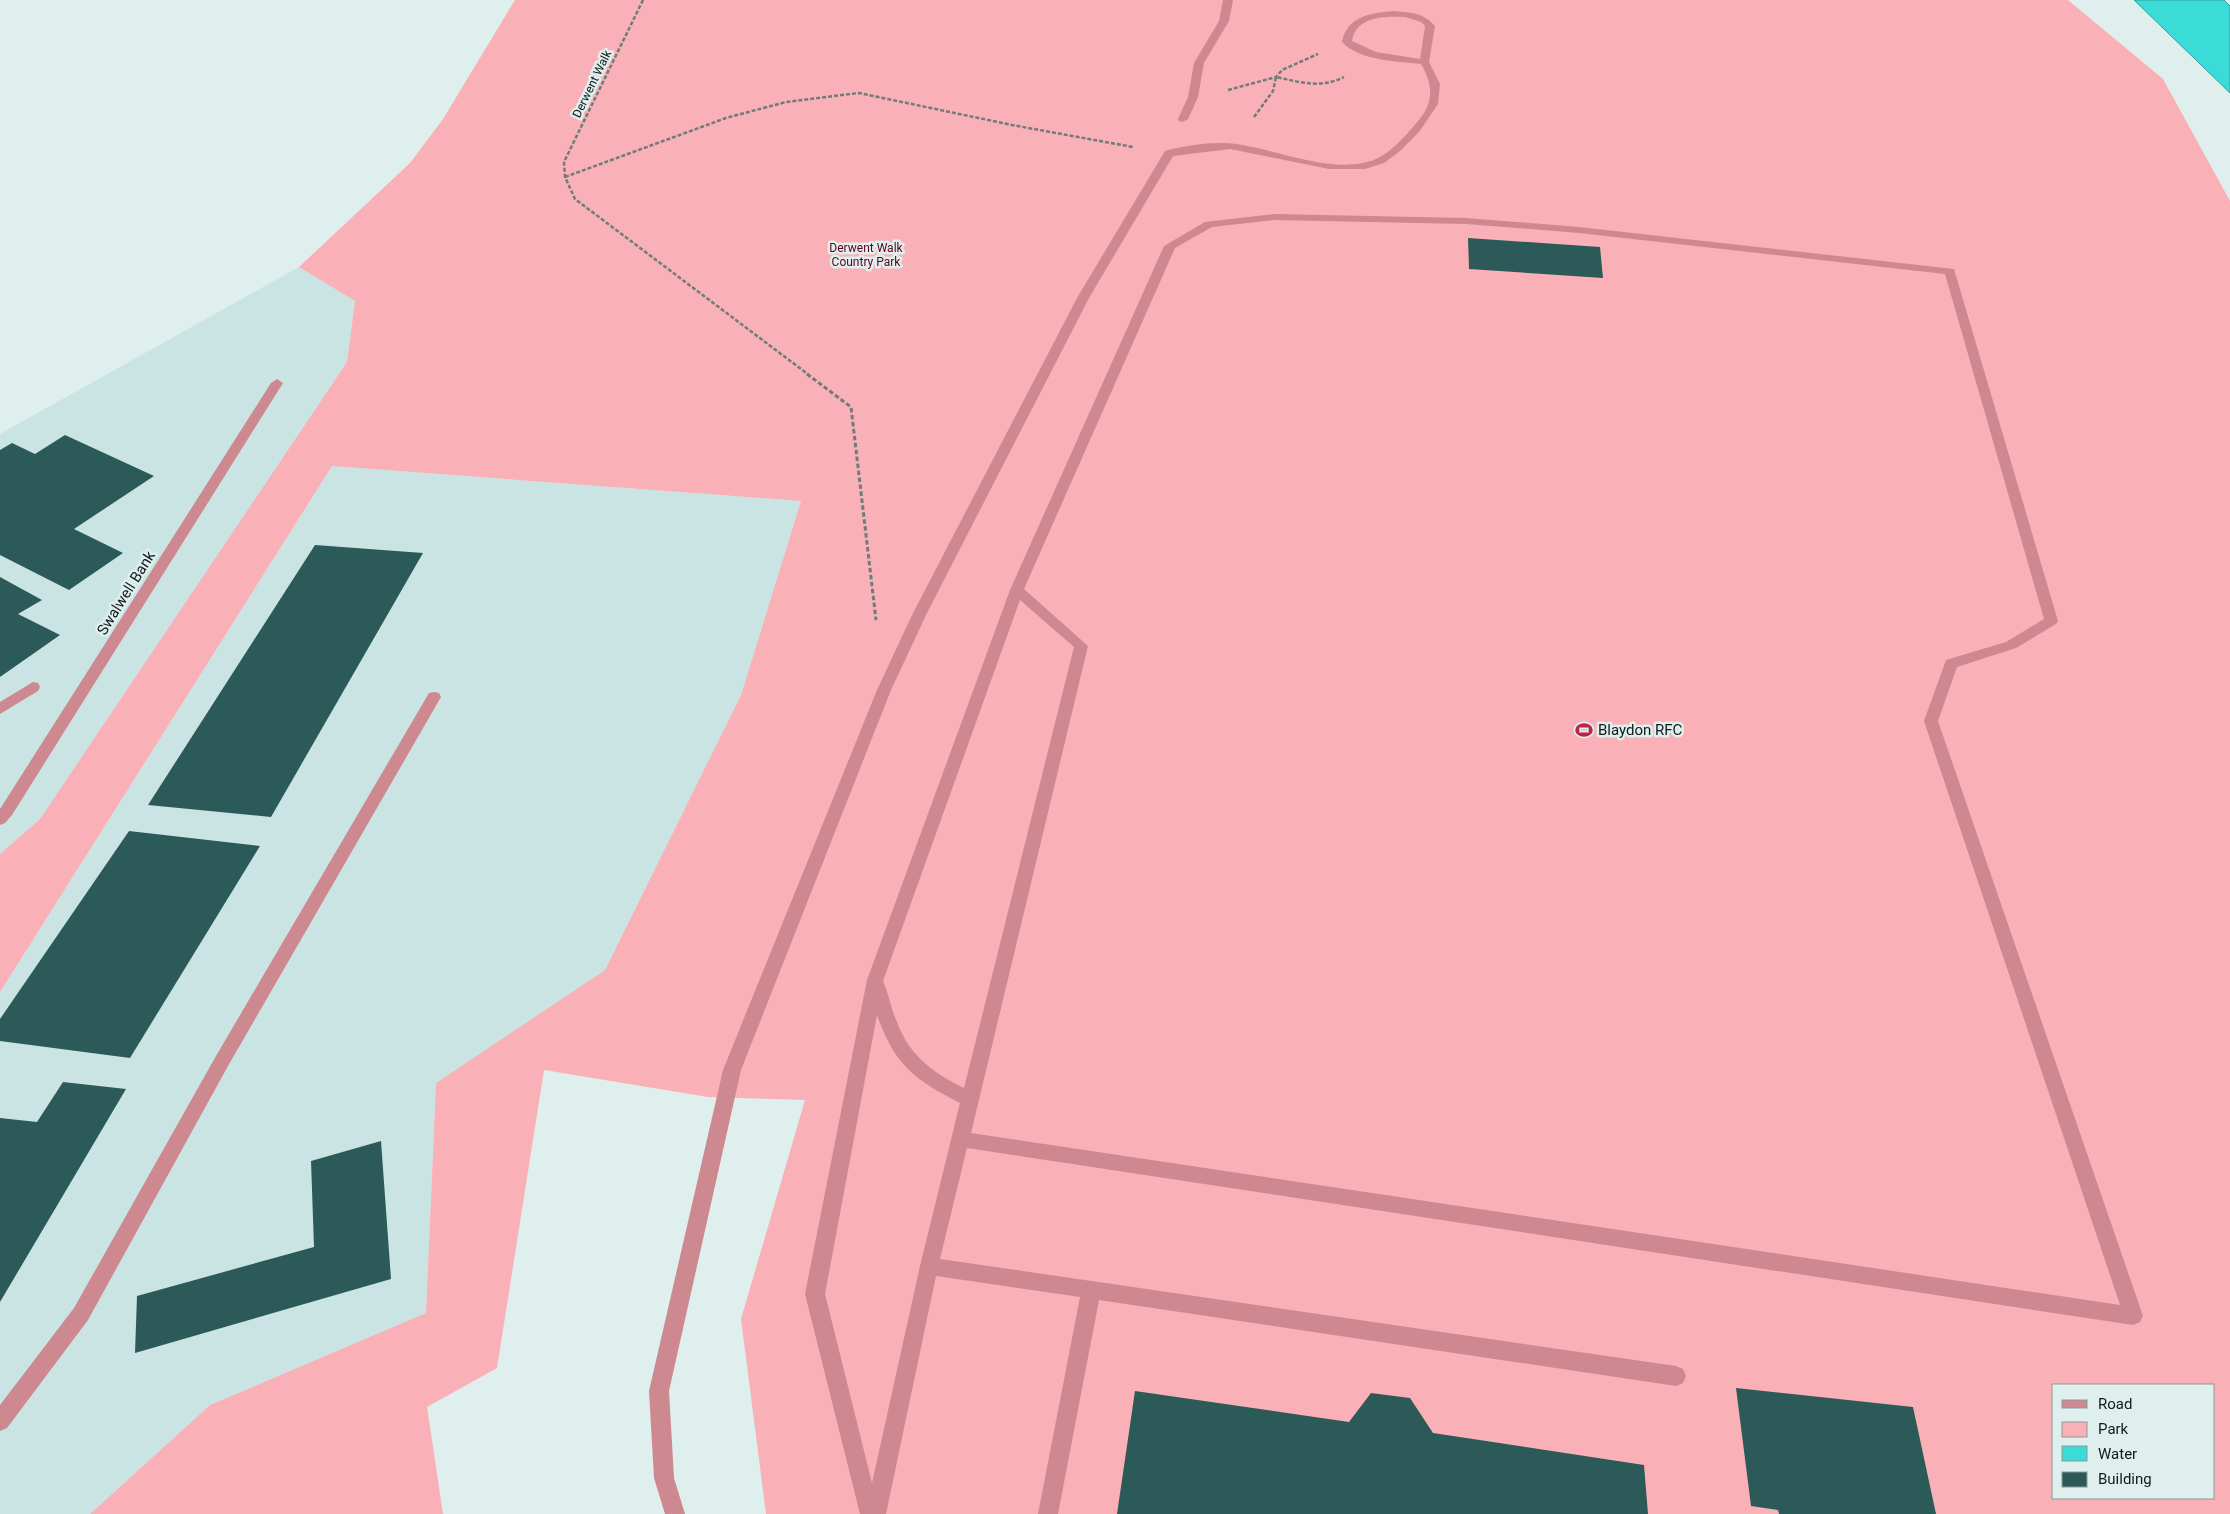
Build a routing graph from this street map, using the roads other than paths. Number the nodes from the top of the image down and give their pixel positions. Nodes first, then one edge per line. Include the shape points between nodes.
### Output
1 (1228, 0) edge
2 (1424, 62) junction
3 (1183, 119) dead end
4 (277, 383) dead end
5 (1017, 590) junction
6 (33, 687) dead end
7 (434, 697) dead end
8 (0, 709) edge
9 (0, 819) edge
10 (875, 980) junction
11 (970, 1100) junction
12 (960, 1139) junction
13 (929, 1266) junction
14 (1091, 1290) junction
15 (1676, 1376) dead end
16 (0, 1421) edge
17 (675, 1514) edge
18 (870, 1514) edge
19 (876, 1514) edge
20 (1048, 1514) edge

1 - 3 street via 1224,21 1199,63 1193,97
2 - 2 street via 1430,26 1422,18 1372,16 1354,25 1348,33 1347,42 1356,49
2 - 17 street via 1435,78 1436,100 1416,129 1381,161 1360,167 1334,166 1235,147 1169,153 1083,298 920,613 884,690 732,1070 659,1392 664,1478
4 - 9 street, Swalwell Bank
5 - 10 street
5 - 11 street via 1081,646
5 - 12 street via 1170,246 1209,224 1274,217 1466,221 1579,230 1950,271 2051,622 2011,645 1951,664 1931,721 2133,1316
6 - 8 street
7 - 16 street via 222,1061 80,1314
10 - 11 street via 887,1023 900,1050 927,1077
10 - 18 street via 815,1294
11 - 12 street
12 - 13 street
13 - 14 street
13 - 19 street
14 - 15 street
14 - 20 street

